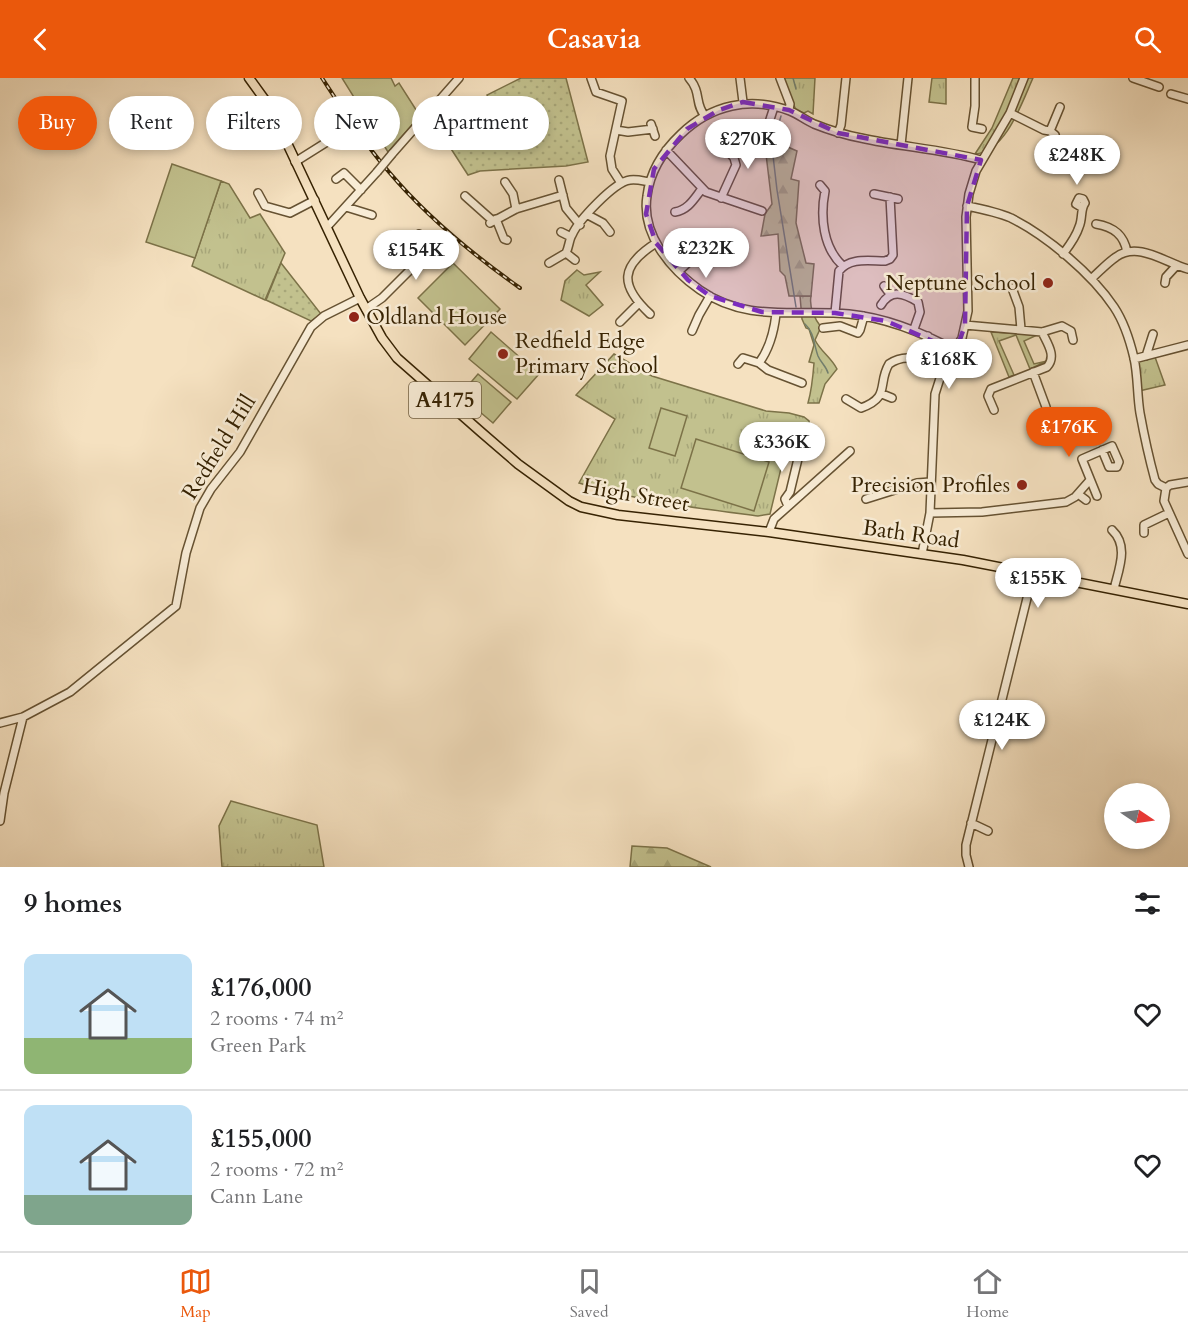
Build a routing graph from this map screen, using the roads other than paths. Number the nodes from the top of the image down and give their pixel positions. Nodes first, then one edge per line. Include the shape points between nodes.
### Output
1 (249, 78) edge
2 (459, 78) edge
3 (591, 78) edge
4 (741, 78) edge
5 (780, 78) edge
6 (846, 78) edge
7 (908, 78) edge
8 (975, 78) edge
9 (1024, 78) edge
10 (1133, 78) edge
11 (687, 79) edge
12 (1159, 87) dead end
13 (628, 94) dead end
14 (1171, 94) dead end
15 (1188, 99) edge
16 (622, 100) junction
17 (744, 102) junction
18 (774, 106) junction
19 (1060, 107) dead end
20 (789, 110) junction
21 (1010, 113) junction
22 (705, 116) junction
23 (982, 129) dead end
24 (616, 130) junction
25 (653, 130) dead end
26 (1050, 131) junction
27 (838, 133) junction
28 (764, 143) dead end
29 (723, 145) dead end
30 (901, 145) junction
31 (314, 150) edge
32 (666, 150) junction
33 (1046, 152) dead end
34 (981, 160) junction
35 (295, 162) junction
36 (336, 180) dead end
37 (560, 180) dead end
38 (505, 182) dead end
39 (649, 182) junction
40 (621, 183) junction
41 (820, 185) dead end
42 (361, 189) junction
43 (701, 190) junction
44 (258, 193) dead end
45 (874, 194) dead end
46 (464, 195) dead end
47 (562, 195) junction
48 (890, 197) junction
49 (721, 198) junction
50 (898, 199) dead end
51 (315, 200) junction
52 (967, 206) junction
53 (346, 207) junction
54 (1081, 207) dead end
55 (516, 209) junction
56 (762, 211) dead end
57 (675, 212) dead end
58 (372, 215) dead end
59 (588, 215) junction
60 (493, 221) junction
61 (1096, 224) dead end
62 (580, 225) junction
63 (327, 227) junction
64 (561, 232) dead end
65 (610, 232) dead end
66 (419, 234) dead end
67 (571, 237) junction
68 (507, 240) dead end
69 (656, 243) junction
70 (723, 248) dead end
71 (1127, 252) junction
72 (567, 253) junction
73 (1063, 254) junction
74 (576, 260) dead end
75 (549, 263) dead end
76 (1177, 265) junction
77 (843, 266) junction
78 (1188, 269) edge
79 (679, 271) junction
80 (1091, 279) junction
81 (1165, 283) dead end
82 (884, 286) dead end
83 (1012, 288) dead end
84 (890, 294) junction
85 (710, 296) junction
86 (360, 298) junction
87 (639, 303) junction
88 (881, 305) dead end
89 (366, 309) junction
90 (835, 313) junction
91 (650, 314) dead end
92 (776, 314) junction
93 (864, 316) junction
94 (620, 322) dead end
95 (966, 325) junction
96 (823, 328) dead end
97 (914, 329) junction
98 (1021, 329) junction
99 (692, 332) dead end
100 (1042, 332) junction
101 (1153, 333) dead end
102 (928, 336) junction
103 (1073, 340) dead end
104 (1188, 345) edge
105 (956, 351) junction
106 (1146, 356) junction
107 (741, 359) dead end
108 (1134, 359) junction
109 (761, 367) junction
110 (1034, 372) junction
111 (802, 383) dead end
112 (882, 394) junction
113 (892, 398) dead end
114 (846, 399) dead end
115 (1046, 407) dead end
116 (994, 410) dead end
117 (803, 438) dead end
118 (1102, 450) dead end
119 (850, 451) dead end
120 (1090, 480) junction
121 (930, 482) junction
122 (1188, 482) edge
123 (1166, 488) junction
124 (1078, 494) junction
125 (1097, 496) dead end
126 (866, 499) dead end
127 (1086, 500) dead end
128 (788, 506) junction
129 (930, 513) junction
130 (1169, 513) junction
131 (1112, 530) dead end
132 (769, 532) junction
133 (1144, 533) dead end
134 (922, 554) junction
135 (1188, 554) edge
136 (1033, 574) junction
137 (1114, 589) junction
138 (1188, 604) edge
139 (23, 717) junction
140 (0, 723) edge
141 (0, 821) edge
142 (971, 823) junction
143 (988, 831) dead end
144 (969, 867) edge

1 - 35 main road, High Street / A4175 via 270,107
2 - 42 street, bridge
3 - 16 street via 596,92
4 - 17 street
5 - 20 street
6 - 27 street
7 - 30 street
8 - 23 street via 972,127
9 - 21 street
10 - 12 street
11 - 22 street via 698,88 699,105
13 - 16 street
14 - 15 street
16 - 24 street
17 - 18 street
17 - 22 street
18 - 20 street
18 - 28 street
19 - 26 street
20 - 27 street
21 - 26 street
21 - 34 street
22 - 32 street
24 - 25 street
24 - 40 street via 610,156 612,169
26 - 33 street via 1055,135
27 - 30 street
29 - 49 street via 732,151 735,169
30 - 34 street
31 - 35 street
32 - 39 street
32 - 43 street
34 - 52 street
35 - 51 main road, High Street / A4175
36 - 42 street via 344,173
37 - 47 street
38 - 55 street
39 - 40 street via 632,179
39 - 69 street via 646,214
40 - 59 street
41 - 77 street via 825,191 822,207 829,250
42 - 53 street
43 - 49 street
43 - 57 street via 688,207
44 - 51 street via 265,206 290,213
45 - 48 street
46 - 60 street
47 - 55 street
47 - 62 street via 566,208
48 - 50 street
48 - 77 street via 890,259
49 - 56 street
51 - 63 main road, High Street / A4175
52 - 73 street via 1010,218
52 - 95 street
53 - 58 street
53 - 63 street
54 - 73 street via 1079,230
55 - 60 street
59 - 62 street
59 - 65 street
60 - 68 street
61 - 71 street via 1120,234
62 - 67 street
63 - 86 main road, High Street / A4175
64 - 67 street
66 - 89 street via 417,238 428,252
67 - 72 street
69 - 79 street
69 - 87 street via 629,268 627,285
70 - 79 street via 702,244
71 - 76 street via 1145,252
71 - 80 street
72 - 74 street
72 - 75 street
73 - 80 street
76 - 78 street
76 - 81 street
77 - 90 street
79 - 85 street
80 - 108 street via 1115,309
82 - 84 street
83 - 98 street
84 - 88 street
84 - 97 street via 918,302 920,312
85 - 92 street via 746,310
85 - 99 street
86 - 89 main road, High Street / A4175
86 - 139 street, Redfield Hill via 311,327 240,452 211,489 192,530 176,606 70,692
87 - 91 street
87 - 94 street
89 - 132 main road, High Street / A4175 via 397,358 518,464 569,501 618,515
90 - 92 street
90 - 93 street
92 - 109 street
93 - 96 street via 858,333 840,326
93 - 97 street
95 - 98 street
95 - 105 street
97 - 102 street
98 - 100 street
100 - 103 street via 1062,326 1071,331
100 - 110 street via 1052,358 1047,366
101 - 106 street
102 - 105 street
102 - 112 street via 917,357 889,364
104 - 106 street
105 - 121 street via 942,372 935,394
106 - 108 street
107 - 109 street
108 - 123 street via 1140,412 1155,480
109 - 111 street via 792,383
110 - 115 street
110 - 116 street via 991,389 988,396
112 - 113 street
112 - 114 street via 861,408
117 - 128 street via 804,448 785,499
118 - 120 street via 1082,459
119 - 128 street
120 - 124 street
120 - 125 street
121 - 126 street
121 - 129 street
122 - 123 street
123 - 130 street via 1163,494
124 - 127 street
124 - 129 street via 1066,502 1009,510
128 - 132 street via 774,519
129 - 134 street
130 - 133 street via 1144,525
130 - 135 street
131 - 137 street via 1122,547
132 - 134 main road, Bath Road / A4175
134 - 136 main road, Bath Road / A4175
136 - 137 main road, Bath Road / A4175
136 - 142 street
137 - 138 main road, Bath Road / A4175
139 - 140 street, Redfield Hill
139 - 141 street
142 - 143 street
142 - 144 street via 966,855

